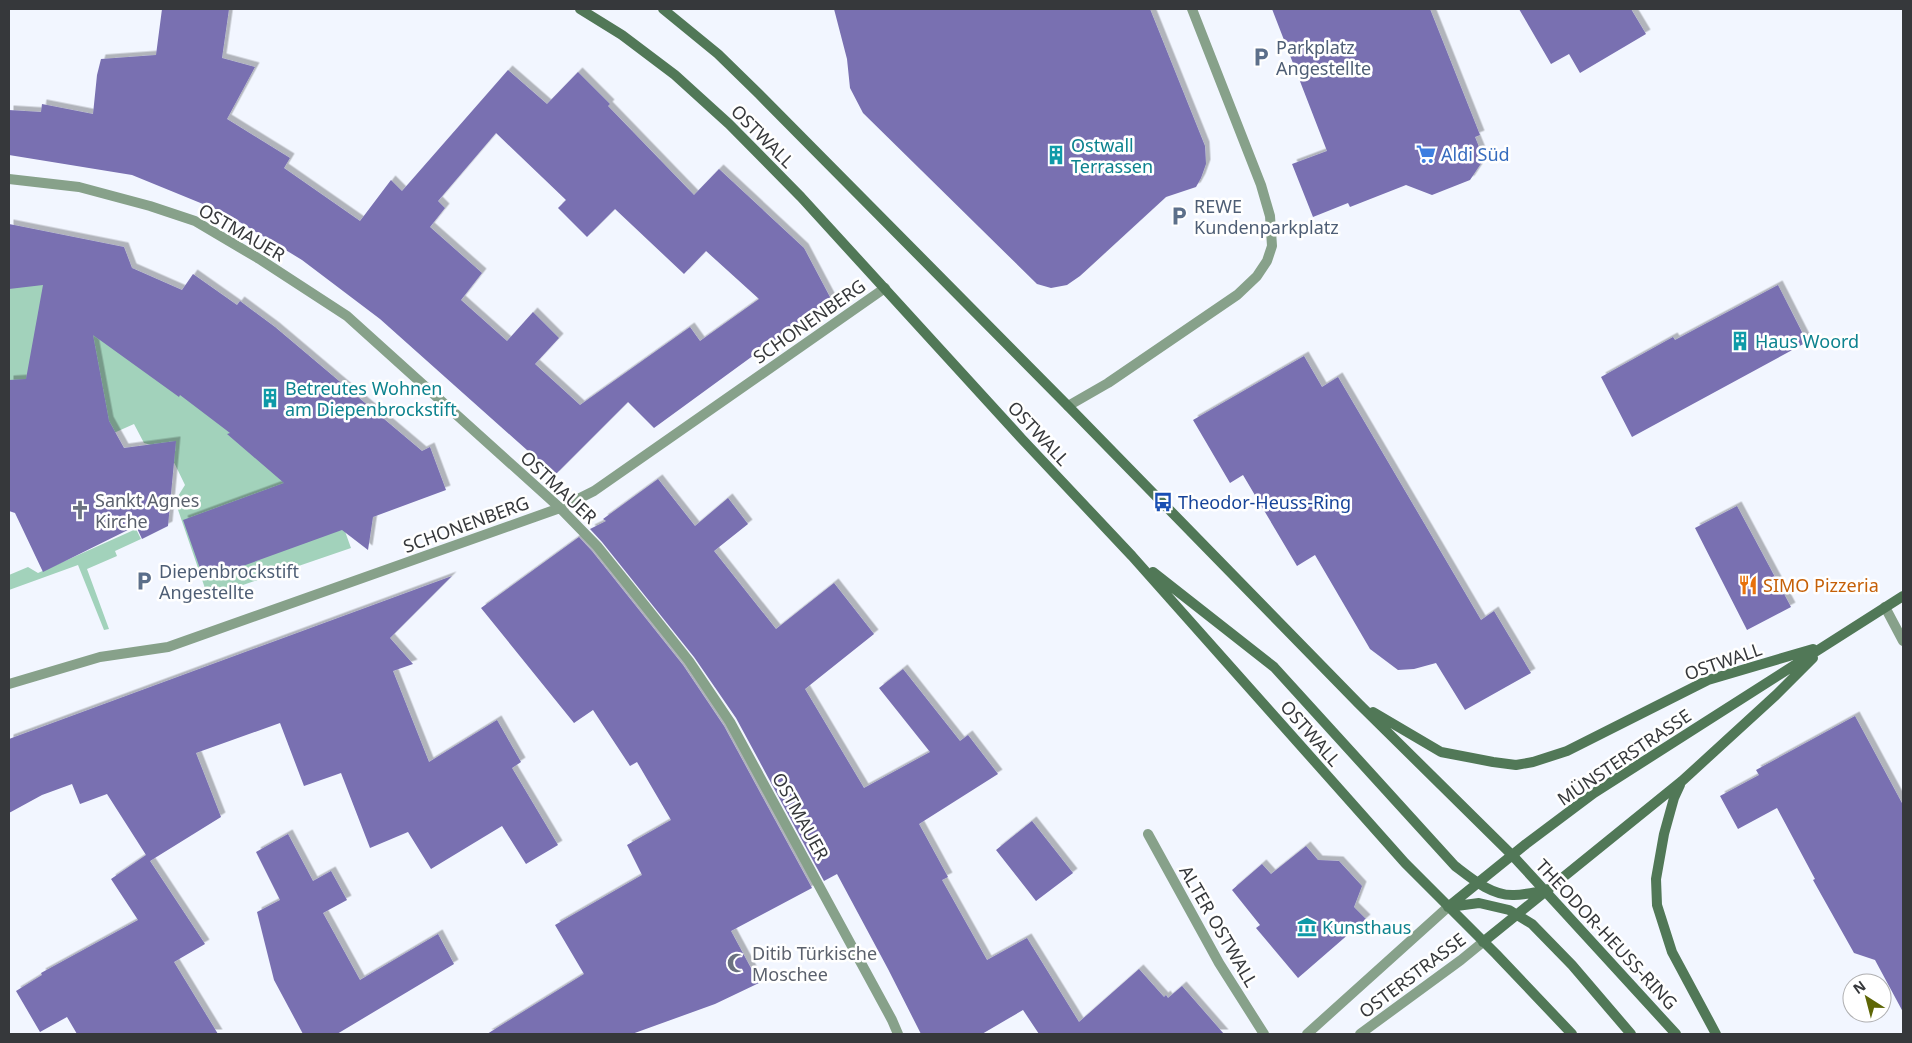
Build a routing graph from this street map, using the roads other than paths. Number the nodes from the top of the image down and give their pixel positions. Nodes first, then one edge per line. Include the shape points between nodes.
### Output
1 (580, 9) edge
2 (663, 9) edge
3 (1192, 9) edge
4 (9, 179) edge
5 (885, 288) junction
6 (1068, 406) junction
7 (560, 508) junction
8 (1132, 556) junction
9 (1903, 596) edge
10 (1885, 607) junction
11 (1903, 640) edge
12 (1826, 645) junction
13 (9, 684) edge
14 (1359, 704) junction
15 (1682, 781) junction
16 (1148, 834) dead end
17 (1512, 856) junction
18 (1478, 883) junction
19 (1546, 890) junction
20 (1448, 907) junction
21 (1516, 914) junction
22 (1483, 942) junction
23 (898, 1034) edge
24 (1264, 1034) edge
25 (1307, 1034) edge
26 (1360, 1034) edge
27 (1572, 1034) edge
28 (1631, 1034) edge
29 (1676, 1034) edge
30 (1716, 1034) edge

1 - 5 main road, OSTWALL via 622,35 675,75 729,124
2 - 6 main road, OSTWALL via 718,54 759,94
3 - 6 street via 1261,185 1270,216 1272,246 1257,276 1237,295 1108,383
4 - 7 street, OSTMAUER via 79,187 150,206 195,221 261,260 347,316
5 - 7 street, SCHONENBERG via 594,491
5 - 8 main road, OSTWALL
6 - 14 main road, OSTWALL
7 - 13 street, SCHONENBERG via 168,647 100,657
7 - 23 street, OSTMAUER via 597,546 689,661 730,722
8 - 18 main road via 1274,667 1455,866
8 - 20 main road, OSTWALL via 1397,855
9 - 10 main road, MÜNSTERSTRASSE
10 - 11 street
10 - 12 main road, MÜNSTERSTRASSE
12 - 14 main road, OSTWALL via 1708,680 1567,751 1533,762 1493,762 1441,752
12 - 15 main road, MÜNSTERSTRASSE
12 - 17 main road, MÜNSTERSTRASSE via 1594,793
14 - 17 main road, OSTWALL
15 - 19 main road, MÜNSTERSTRASSE
15 - 30 main road via 1664,834 1656,879 1657,905 1672,952
16 - 24 street, ALTER OSTWALL via 1219,963
17 - 18 main road, MÜNSTERSTRASSE
17 - 19 main road, THEODOR-HEUSS-RING
18 - 19 main road via 1513,895
18 - 20 main road, MÜNSTERSTRASSE
19 - 21 main road, MÜNSTERSTRASSE
19 - 29 main road, THEODOR-HEUSS-RING
20 - 21 main road via 1479,903
20 - 22 main road
20 - 25 street, OSTERSTRASSE
21 - 22 main road, MÜNSTERSTRASSE
21 - 28 main road via 1534,925
22 - 26 street, OSTERSTRASSE
22 - 27 main road

